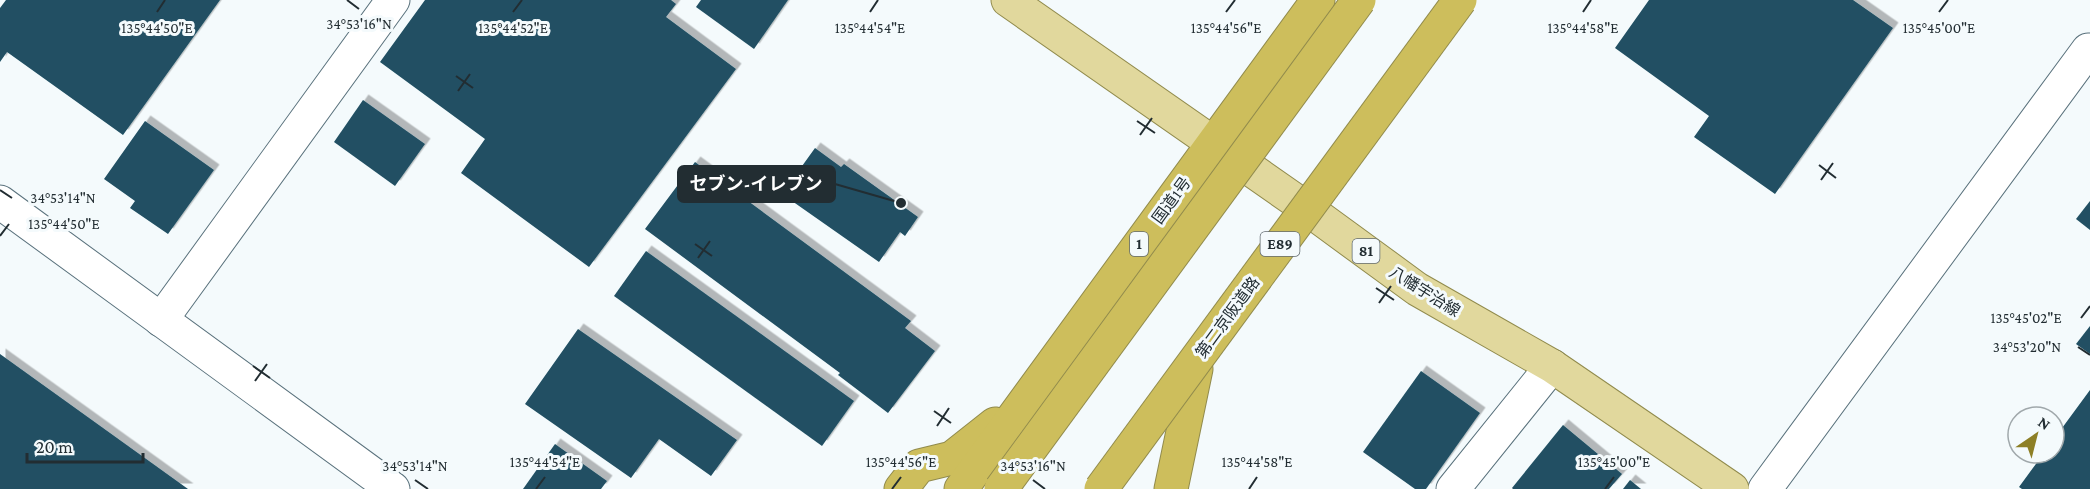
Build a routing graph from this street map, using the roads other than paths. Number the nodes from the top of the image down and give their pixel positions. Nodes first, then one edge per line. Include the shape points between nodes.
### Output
1 (393, 0) edge
2 (1008, 0) edge
3 (1318, 0) edge
4 (1359, 0) edge
5 (1461, 0) edge
6 (2088, 50) dead end
7 (1212, 143) junction
8 (0, 202) edge
9 (1309, 210) junction
10 (161, 320) junction
11 (1552, 366) junction
12 (1196, 369) junction
13 (1027, 400) junction
14 (393, 489) edge
15 (901, 489) edge
16 (961, 489) edge
17 (1001, 489) edge
18 (1101, 489) edge
19 (1109, 489) edge
20 (1171, 489) edge
21 (1453, 489) edge
22 (1732, 489) edge
23 (1765, 489) edge

1 - 10 street
2 - 7 main road, 八幡宇治線 / 81
3 - 7 highway, 国道1号 / 1
4 - 17 highway, bridge
5 - 9 highway
5 - 18 highway, 第二京阪道路 / E89, bridge
6 - 23 street
7 - 9 main road, 八幡宇治線 / 81
7 - 13 highway, 国道1号 / 1
8 - 10 street
9 - 11 main road, 八幡宇治線 / 81 via 1417,289
9 - 12 highway
10 - 14 street
11 - 21 street
11 - 22 main road, 八幡宇治線 / 81
12 - 19 highway
12 - 20 highway
13 - 15 highway via 952,458 919,466
13 - 16 highway, 国道1号 / 1

